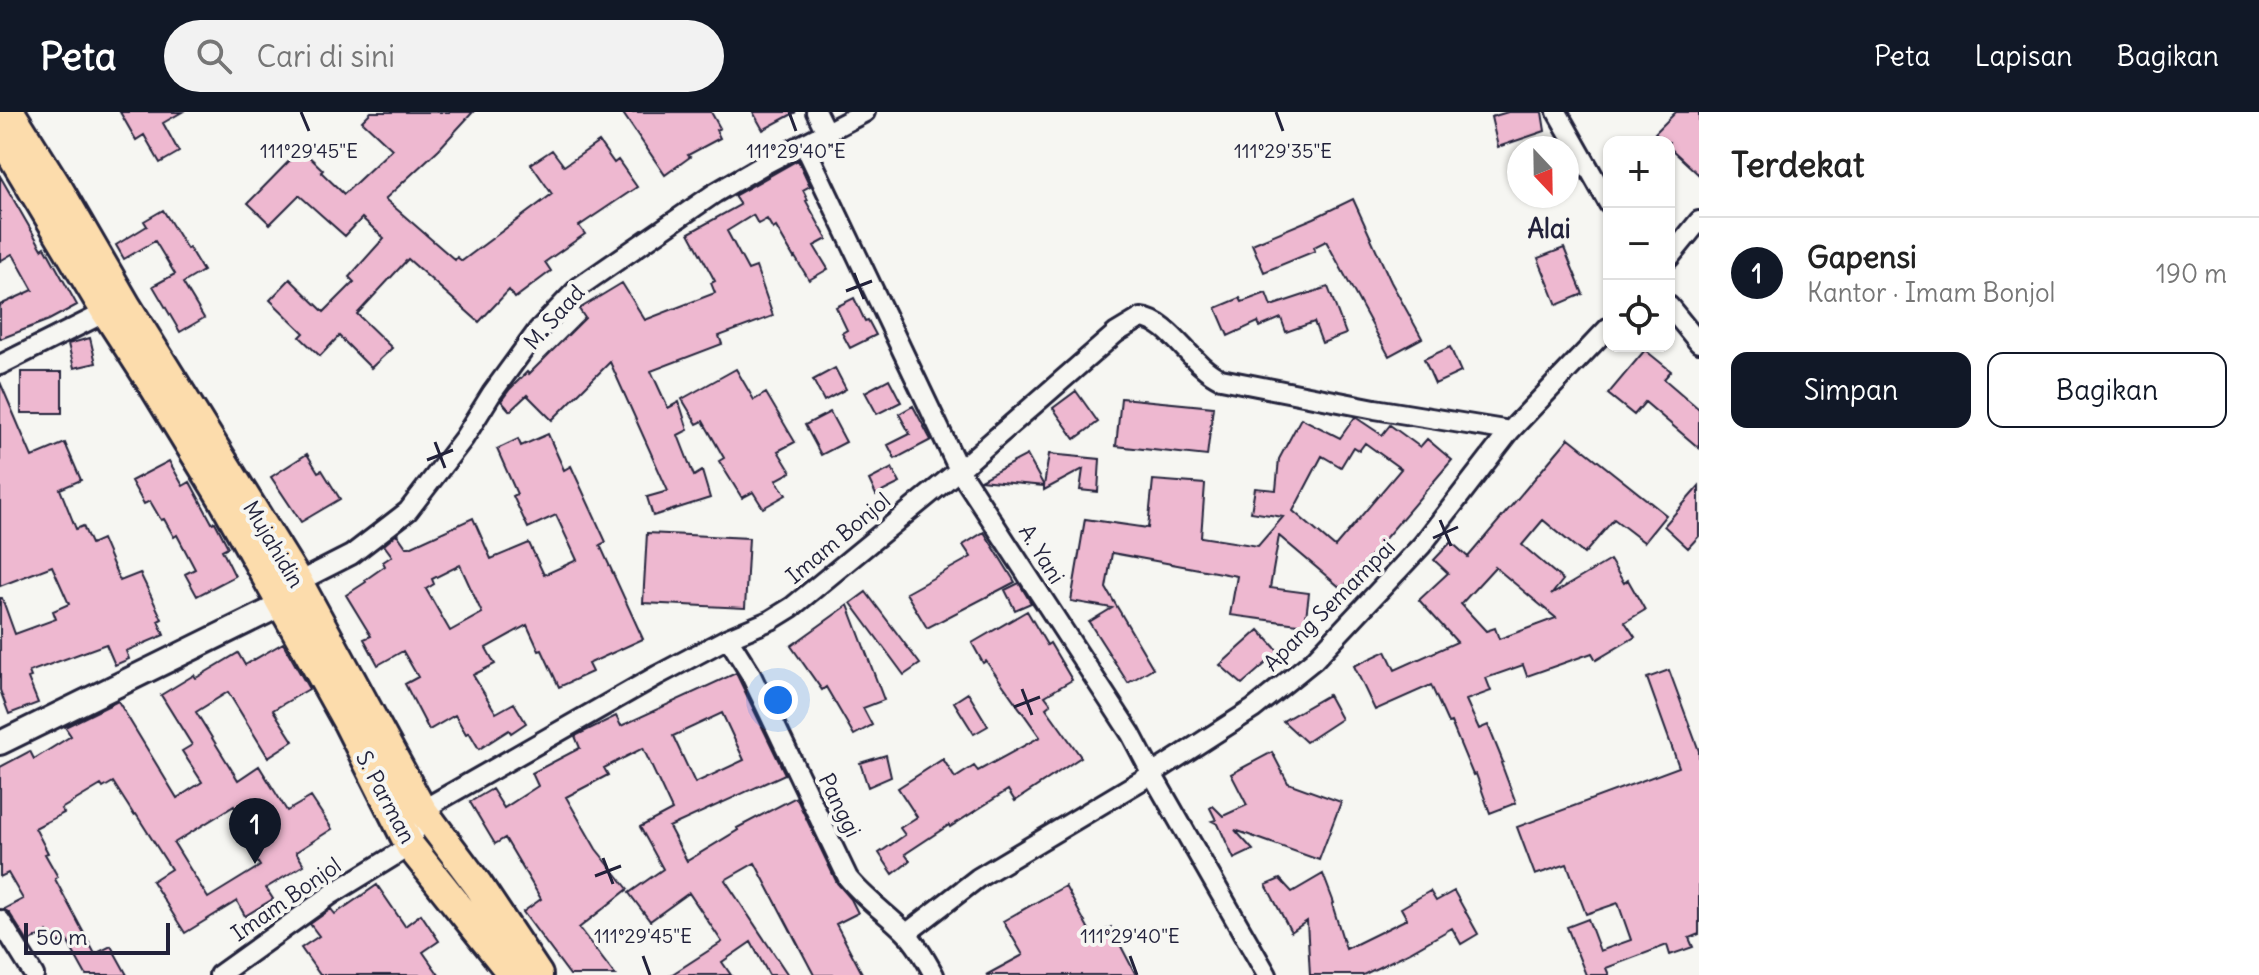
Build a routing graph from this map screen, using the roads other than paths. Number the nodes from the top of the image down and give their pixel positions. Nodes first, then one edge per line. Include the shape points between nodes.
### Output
1 (10, 112) edge
2 (816, 112) edge
3 (865, 112) edge
4 (1557, 112) edge
5 (826, 132) junction
6 (0, 135) edge
7 (804, 144) junction
8 (1603, 193) edge
9 (1699, 221) edge
10 (1675, 251) edge
11 (106, 312) junction
12 (1675, 313) edge
13 (1603, 333) edge
14 (1699, 343) edge
15 (0, 365) edge
16 (1510, 431) junction
17 (959, 470) junction
18 (298, 582) junction
19 (281, 605) junction
20 (728, 638) junction
21 (0, 743) edge
22 (1152, 774) junction
23 (422, 810) junction
24 (410, 846) junction
25 (0, 920) edge
26 (907, 933) junction
27 (34, 975) edge
28 (219, 975) edge
29 (513, 975) edge
30 (538, 975) edge
31 (934, 975) edge
32 (1267, 975) edge

1 - 18 main road, Mujahidin
2 - 5 street
3 - 5 street, M. Saad
4 - 8 street
5 - 7 street, M. Saad
6 - 11 main road, Mujahidin
7 - 17 street, A. Yani
7 - 18 street, M. Saad via 703,200 579,287 538,330 408,511 351,555
9 - 10 street
11 - 15 street
11 - 19 main road, Mujahidin via 216,487
12 - 14 street
13 - 16 street, Apang Semampai
16 - 17 street, Imam Bonjol via 1221,379 1203,369 1158,322 1141,318 1116,333
16 - 22 street, Apang Semampai via 1422,545 1314,660 1253,709
17 - 20 street, Imam Bonjol via 792,607
17 - 22 street, A. Yani
18 - 23 main road, Mujahidin
19 - 21 street
19 - 24 main road, S. Parman
20 - 23 street, Imam Bonjol
20 - 26 street, Panggi via 750,673 848,878
22 - 26 street, Apang Semampai via 978,878
22 - 32 street, A. Yani
23 - 24 street
23 - 30 main road, Mujahidin
24 - 28 street, Imam Bonjol
24 - 29 main road, S. Parman
25 - 27 street
26 - 31 street, Panggi

